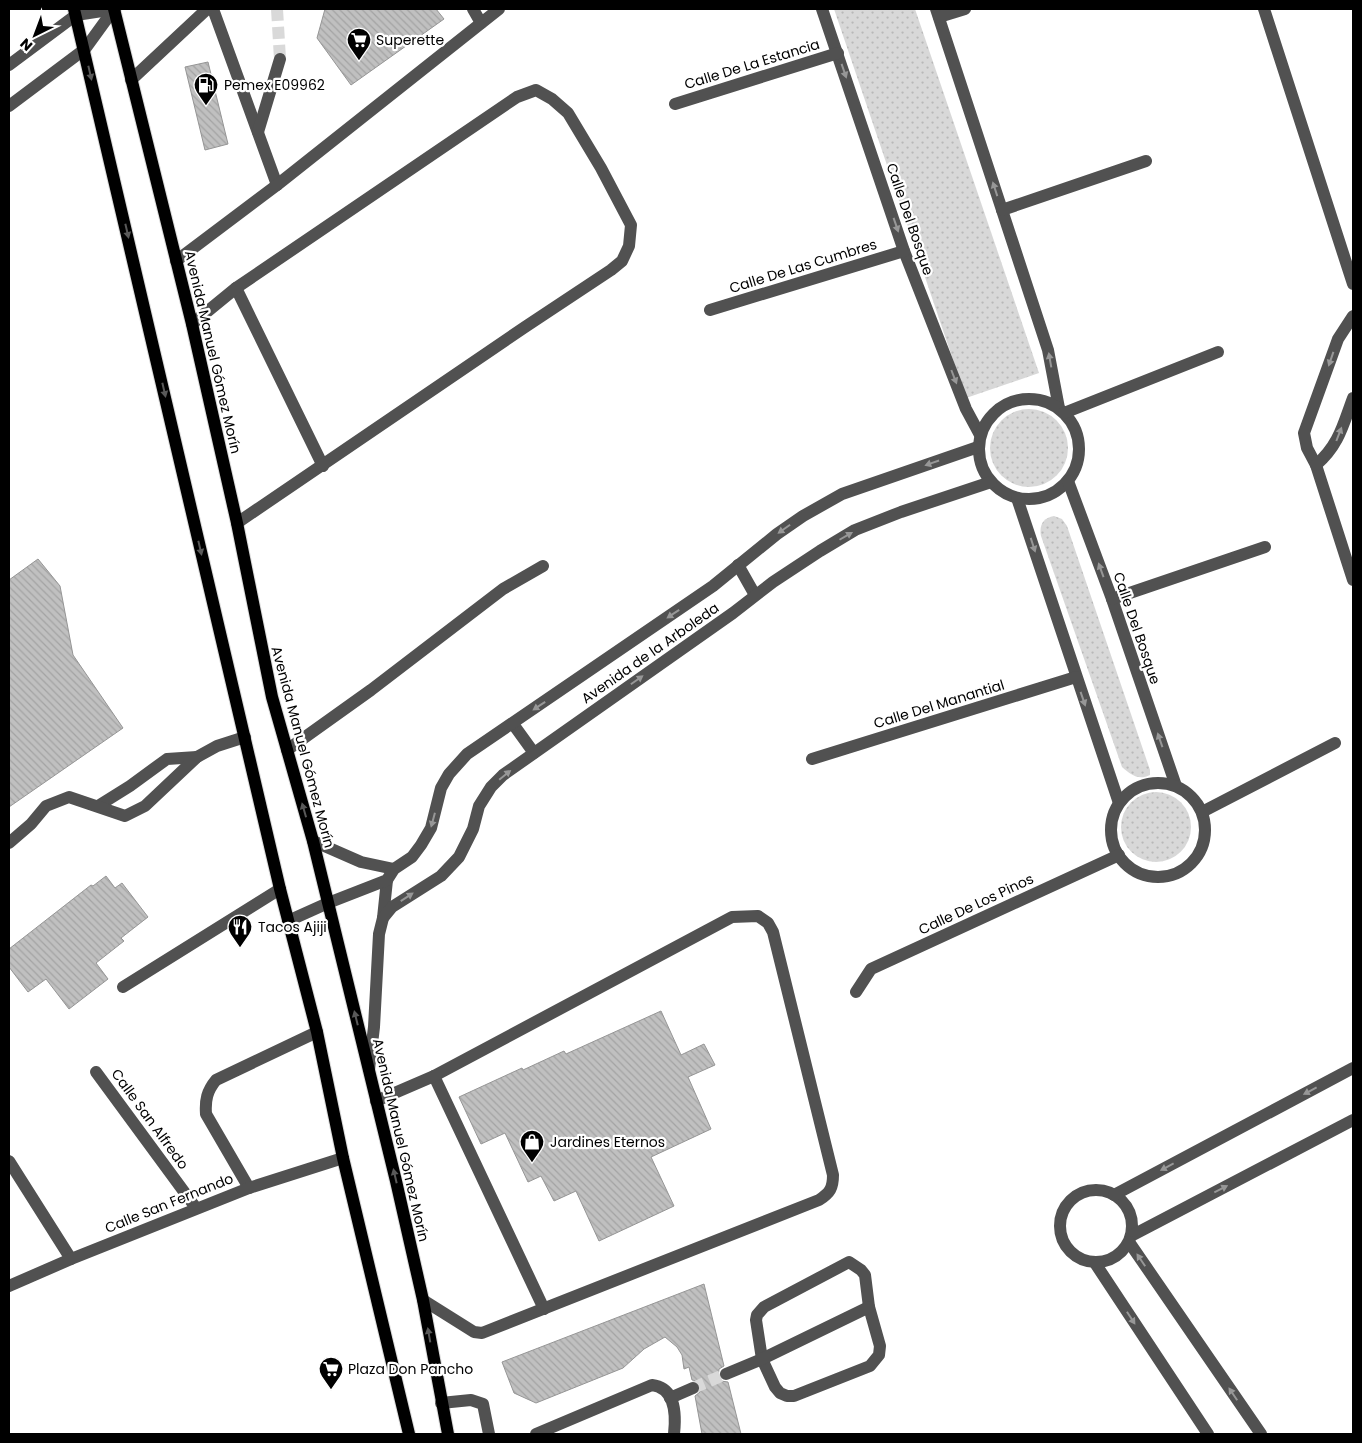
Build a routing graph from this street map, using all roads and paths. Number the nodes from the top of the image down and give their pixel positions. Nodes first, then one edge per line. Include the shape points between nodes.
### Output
1 (114, 9) edge
2 (207, 9) edge
3 (212, 9) edge
4 (473, 9) edge
5 (499, 9) edge
6 (822, 9) edge
7 (965, 9) edge
8 (1264, 9) edge
9 (75, 12) edge
10 (938, 13) edge
11 (481, 23) junction
12 (85, 49) junction
13 (838, 54) junction
14 (280, 59) tunnel mouth
15 (9, 65) edge
16 (131, 80) junction
17 (676, 104) dead end
18 (9, 106) edge
19 (258, 132) junction
20 (1146, 161) dead end
21 (277, 185) junction
22 (1002, 210) junction
23 (904, 251) junction
24 (176, 261) junction
25 (1353, 284) edge
26 (236, 288) junction
27 (710, 310) dead end
28 (1353, 316) edge
29 (192, 324) junction
30 (1218, 352) dead end
31 (1353, 398) edge
32 (1061, 410) junction
33 (979, 441) junction
34 (1316, 465) junction
35 (323, 466) junction
36 (1068, 481) junction
37 (991, 482) junction
38 (1017, 498) junction
39 (237, 523) junction
40 (1265, 547) dead end
41 (738, 565) junction
42 (543, 566) dead end
43 (1353, 580) edge
44 (755, 595) junction
45 (1112, 599) junction
46 (1076, 677) junction
47 (513, 724) junction
48 (245, 737) junction
49 (1334, 743) dead end
50 (287, 750) junction
51 (534, 753) junction
52 (197, 756) junction
53 (812, 759) dead end
54 (1176, 786) junction
55 (1119, 803) junction
56 (98, 806) junction
57 (1202, 812) junction
58 (313, 841) junction
59 (9, 843) edge
60 (1119, 855) junction
61 (394, 869) junction
62 (386, 880) junction
63 (280, 889) junction
64 (328, 903) junction
65 (383, 918) junction
66 (288, 921) junction
67 (123, 987) dead end
68 (856, 992) dead end
69 (317, 1032) junction
70 (1353, 1068) edge
71 (369, 1070) junction
72 (96, 1072) dead end
73 (434, 1076) junction
74 (376, 1101) junction
75 (1353, 1120) edge
76 (343, 1158) junction
77 (9, 1161) edge
78 (249, 1188) junction
79 (1114, 1195) junction
80 (196, 1208) junction
81 (1130, 1238) junction
82 (71, 1259) junction
83 (1094, 1263) junction
84 (9, 1286) edge
85 (423, 1300) junction
86 (869, 1307) junction
87 (544, 1310) junction
88 (762, 1359) junction
89 (726, 1374) tunnel mouth
90 (693, 1388) tunnel mouth
91 (670, 1398) junction
92 (441, 1403) junction
93 (409, 1434) edge
94 (448, 1434) edge
95 (489, 1434) edge
96 (536, 1434) edge
97 (674, 1434) edge
98 (1208, 1434) edge
99 (1261, 1434) edge

1 - 9 street
1 - 12 street
1 - 16 main road, Avenida Manuel Gómez Morín
2 - 16 street
3 - 19 street
4 - 11 street
5 - 11 street
6 - 13 street, Calle Del Bosque
7 - 10 street
8 - 25 street
9 - 12 main road
9 - 15 street
22 -> 10 street
11 - 21 street
12 - 18 street
12 -> 48 main road
13 - 17 street, Calle De La Estancia
13 -> 23 street, Calle Del Bosque
14 - 19 street
16 - 24 main road, Avenida Manuel Gómez Morín
19 - 21 street
20 - 22 street
21 - 24 street
32 -> 22 street via 1048,350
23 - 27 street, Calle De Las Cumbres
23 -> 33 street, Calle Del Bosque
24 - 29 main road, Avenida Manuel Gómez Morín
26 - 29 street
26 - 35 street
26 - 35 street via 516,97 536,90 568,114 631,225 629,246 622,261 611,270
28 -> 34 street via 1338,339 1304,433
29 - 39 main road, Avenida Manuel Gómez Morín
30 - 32 street
34 -> 31 street via 1335,444
32 - 33 street via 1046,402 1019,399 994,412 986,422
32 - 36 street via 1072,422 1079,446 1075,471
33 - 37 street via 980,460
33 -> 41 street, Avenida de la Arboleda via 842,494 803,516
34 - 43 street
35 - 39 street
36 - 38 street via 1045,497
45 -> 36 street, Calle Del Bosque
37 - 38 street
44 -> 37 street, Avenida de la Arboleda via 855,530
38 -> 46 street
39 - 50 main road, Avenida Manuel Gómez Morín via 272,697
40 - 45 street
41 - 44 street
41 -> 47 street, Avenida de la Arboleda via 713,586
42 - 50 street via 503,589
51 -> 44 street, Avenida de la Arboleda
54 -> 45 street, Calle Del Bosque
46 - 53 street, Calle Del Manantial
46 -> 55 street
47 - 51 street
47 -> 61 street, Avenida de la Arboleda via 467,754 449,774 441,788 431,828 412,857
48 - 52 street
48 - 63 main road
49 - 57 street
58 -> 50 main road, Avenida Manuel Gómez Morín
65 -> 51 street, Avenida de la Arboleda via 392,907 441,876 460,857 473,829 478,806 491,787
52 - 56 street via 167,759
52 - 56 street via 139,810 125,816
54 - 55 street via 1164,783 1145,785
54 - 57 street via 1191,796
55 - 60 street via 1112,829
56 - 59 street via 69,797 46,806
57 - 60 street via 1205,823 1203,846 1190,865 1180,871 1169,875 1146,875 1126,864
58 - 61 street via 361,862
58 - 64 main road, Avenida Manuel Gómez Morín
60 - 68 street, Calle De Los Pinos via 872,969
61 - 62 street, Avenida de la Arboleda
62 - 64 street
62 - 65 street
63 - 66 main road
63 - 67 street
64 - 66 street
71 -> 64 main road, Avenida Manuel Gómez Morín
65 - 71 street via 379,934
66 - 69 main road
69 - 76 main road
69 - 78 street via 216,1080 208,1089 206,1114
70 -> 79 street
71 - 74 main road, Avenida Manuel Gómez Morín
72 - 80 street, Calle San Alfredo
73 - 74 street
73 - 87 street
73 - 87 street via 732,917 758,916 774,932 833,1175 829,1194
85 -> 74 main road, Avenida Manuel Gómez Morín
81 -> 75 street
76 - 78 street, Calle San Fernando
76 - 93 main road
77 - 82 street
78 - 80 street, Calle San Fernando
79 - 81 street via 1129,1212 1132,1224
79 - 83 street via 1103,1190 1079,1193 1062,1210 1059,1222 1064,1245 1072,1254
80 - 82 street, Calle San Fernando
81 - 83 street via 1115,1257
99 -> 81 street
82 - 84 street, Calle San Fernando
83 -> 98 street
85 - 87 street via 474,1332 482,1333
92 -> 85 main road, Avenida Manuel Gómez Morín
86 - 88 street
86 - 88 street via 880,1346 879,1355 870,1366 787,1396 775,1388
86 - 88 street via 864,1275 849,1262 760,1311 756,1320
88 - 89 street
90 - 91 street
91 - 96 street via 666,1391 652,1385
91 - 97 street via 676,1414
92 - 94 main road, Avenida Manuel Gómez Morín
92 - 95 street via 471,1400 482,1404

